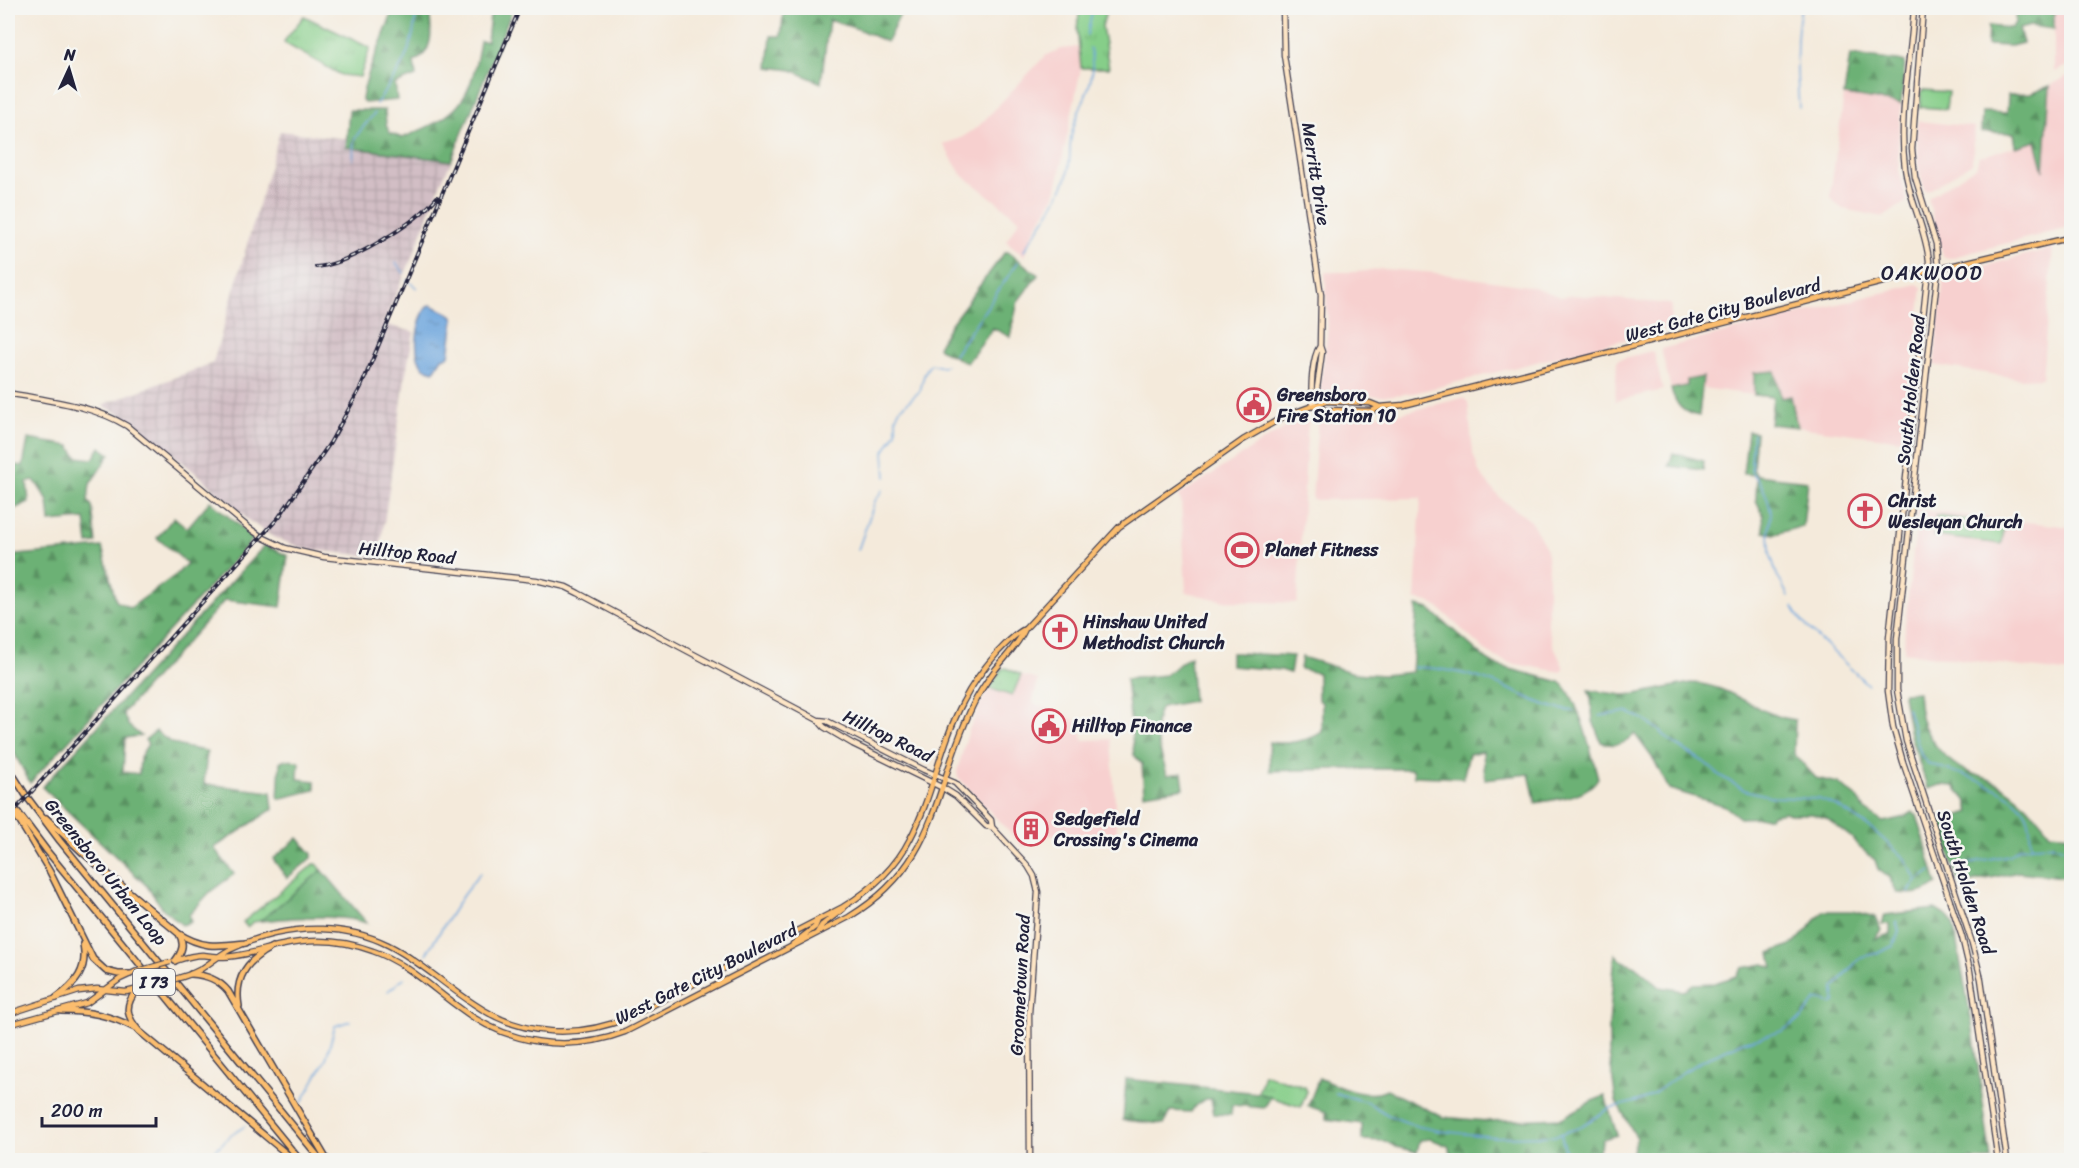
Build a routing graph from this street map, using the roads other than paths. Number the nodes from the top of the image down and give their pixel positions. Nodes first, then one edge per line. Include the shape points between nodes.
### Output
1 (1283, 8) edge
2 (1914, 8) edge
3 (1923, 8) edge
4 (2072, 237) edge
5 (1938, 269) junction
6 (1928, 272) junction
7 (8, 393) edge
8 (1313, 406) junction
9 (1380, 407) junction
10 (1025, 629) junction
11 (818, 720) junction
12 (8, 767) edge
13 (935, 775) junction
14 (946, 779) junction
15 (932, 783) junction
16 (943, 788) junction
17 (8, 800) edge
18 (34, 807) junction
19 (992, 826) junction
20 (852, 902) junction
21 (818, 920) junction
22 (178, 933) junction
23 (818, 933) junction
24 (82, 939) junction
25 (246, 943) junction
26 (272, 947) junction
27 (783, 951) junction
28 (219, 957) junction
29 (172, 961) junction
30 (133, 973) junction
31 (191, 974) junction
32 (106, 990) junction
33 (137, 990) junction
34 (56, 998) junction
35 (61, 1011) junction
36 (240, 1011) junction
37 (8, 1014) edge
38 (8, 1025) edge
39 (139, 1030) junction
40 (294, 1161) edge
41 (300, 1161) edge
42 (321, 1161) edge
43 (327, 1161) edge
44 (1030, 1161) edge
45 (1998, 1161) edge
46 (2007, 1161) edge

1 - 8 main road, Merritt Drive via 1284,58 1321,295 1322,352
2 - 6 main road, South Holden Road via 1903,146 1906,175 1927,246
3 - 5 main road, South Holden Road via 1912,149 1915,177 1936,244
4 - 5 main road, West Gate City Boulevard
5 - 6 main road, West Gate City Boulevard
5 - 46 main road, South Holden Road via 1897,639 1897,690 1906,741 1976,958
6 - 9 main road, West Gate City Boulevard via 1423,400
6 - 45 main road, South Holden Road via 1889,638 1888,691 1897,743 1969,965
7 - 11 main road, Hilltop Road via 89,408 117,420 254,532 285,548 324,557 536,580 566,587
8 - 9 main road, West Gate City Boulevard via 1372,411
8 - 9 main road, West Gate City Boulevard via 1326,401 1370,402
8 - 10 main road, West Gate City Boulevard via 1284,416 1243,440 1124,524
10 - 13 main road, West Gate City Boulevard via 1015,635 973,684 958,712
10 - 14 main road, West Gate City Boulevard via 977,698
11 - 13 main road, Hilltop Road
11 - 15 main road, Hilltop Road via 853,744
12 - 18 highway, Greensboro Urban Loop / I 73
13 - 14 main road, Hilltop Road
13 - 15 main road, West Gate City Boulevard
14 - 16 main road, West Gate City Boulevard
14 - 19 main road, Groometown Road via 963,789
15 - 16 main road, Groometown Road
15 - 20 main road, West Gate City Boulevard via 901,855
16 - 19 main road, Groometown Road via 986,826
16 - 23 main road, West Gate City Boulevard via 921,844 898,878 867,905
17 - 24 highway via 50,872
17 - 41 highway, Greensboro Urban Loop / I 73
18 - 22 highway
18 - 42 highway, Greensboro Urban Loop / I 73
19 - 44 main road, Groometown Road via 1029,866 1038,892 1029,1007
20 - 21 main road, West Gate City Boulevard
20 - 23 main road via 822,925
21 - 25 main road, West Gate City Boulevard via 630,1017 594,1029 565,1032 534,1030 497,1018 408,955 367,936 312,929
21 - 27 main road via 813,929
22 - 25 highway via 206,946
22 - 29 highway via 182,949
23 - 27 main road, West Gate City Boulevard
24 - 30 highway via 102,968 114,973
24 - 34 highway via 85,958 81,973
25 - 28 main road, West Gate City Boulevard
26 - 27 main road, West Gate City Boulevard via 313,941 364,947 402,965 492,1028 532,1041 565,1044 596,1041 635,1028
26 - 28 main road, West Gate City Boulevard
26 - 36 highway via 242,973 237,990
28 - 29 main road, West Gate City Boulevard
28 - 31 main road, West Gate City Boulevard
29 - 30 main road, West Gate City Boulevard, bridge
30 - 32 main road, West Gate City Boulevard
31 - 33 main road, West Gate City Boulevard, bridge
31 - 36 highway via 221,984
32 - 33 main road, West Gate City Boulevard
32 - 34 main road, West Gate City Boulevard via 85,990
32 - 35 main road, West Gate City Boulevard via 87,1003
33 - 39 highway via 127,1012
34 - 37 main road, West Gate City Boulevard
35 - 38 main road, West Gate City Boulevard
35 - 39 highway via 105,1015
36 - 43 highway
39 - 40 highway

